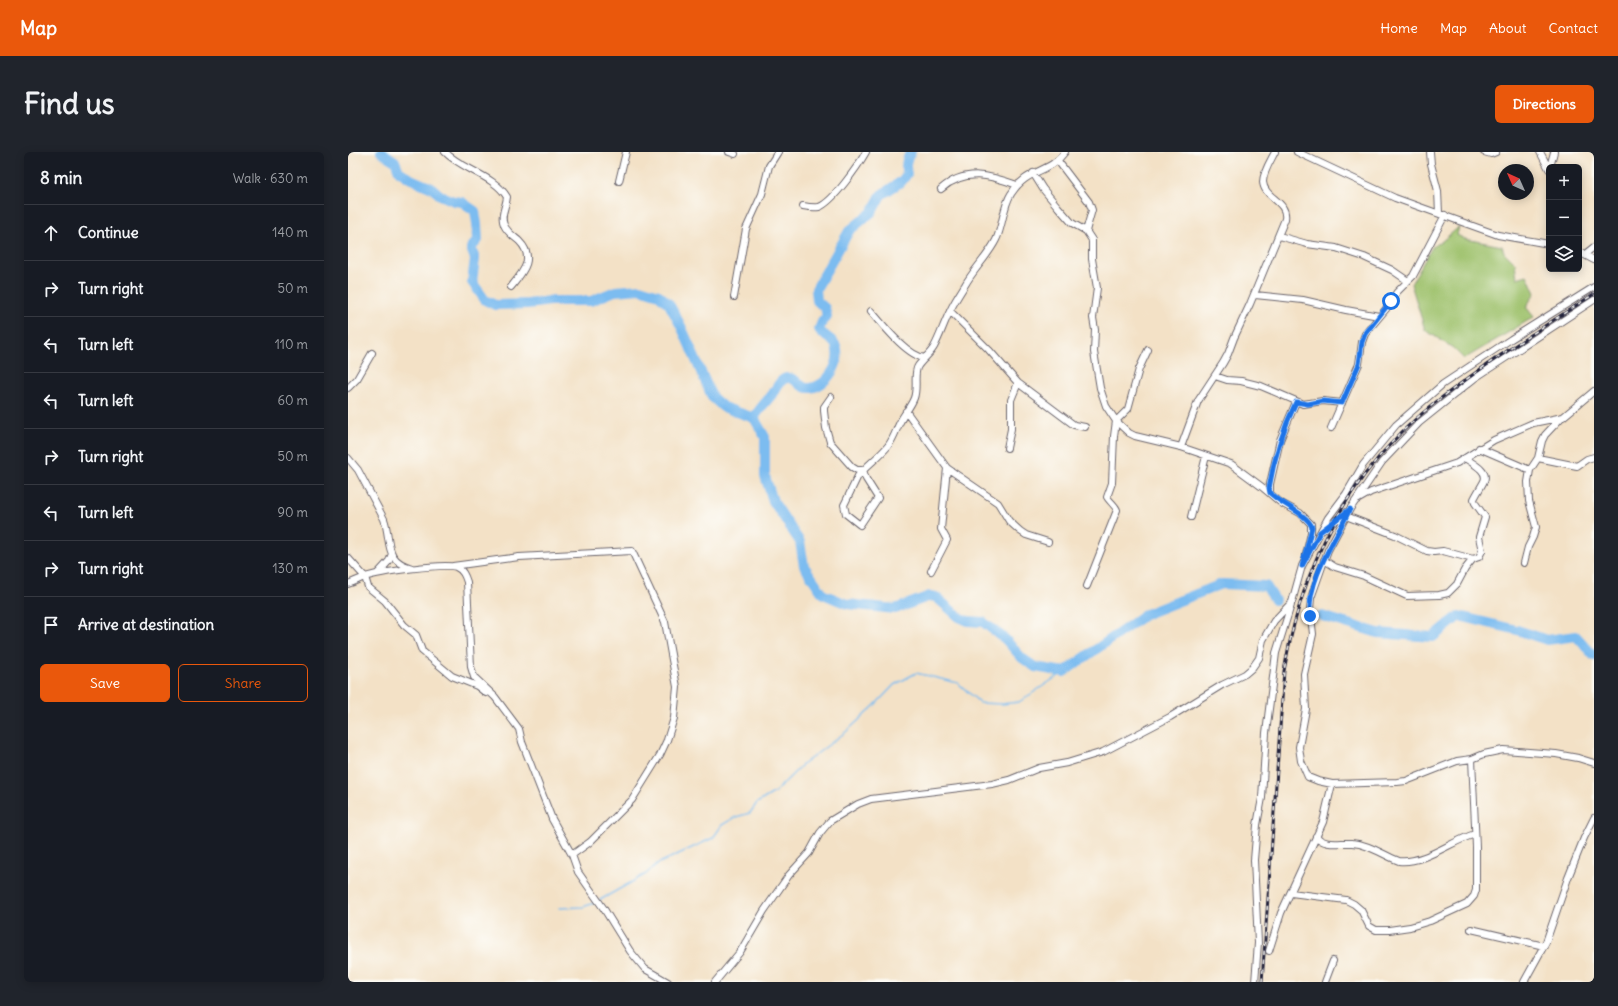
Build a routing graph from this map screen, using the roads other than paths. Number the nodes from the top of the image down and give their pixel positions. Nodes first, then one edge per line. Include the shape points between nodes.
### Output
1 (445, 152) edge
2 (626, 152) edge
3 (728, 152) edge
4 (778, 152) edge
5 (866, 152) edge
6 (1065, 152) edge
7 (1275, 152) edge
8 (1430, 152) edge
9 (1484, 152) edge
10 (1496, 152) edge
11 (1540, 152) edge
12 (1554, 152) edge
13 (1301, 153) edge
14 (735, 154) dead end
15 (1058, 161) junction
16 (1548, 164) edge
17 (1551, 164) edge
18 (1033, 173) junction
19 (619, 181) dead end
20 (1017, 185) junction
21 (940, 189) dead end
22 (803, 206) dead end
23 (1442, 214) junction
24 (1086, 231) junction
25 (1279, 236) junction
26 (1546, 243) edge
27 (1594, 247) edge
28 (1582, 253) edge
29 (1594, 260) edge
30 (1408, 281) junction
31 (511, 287) dead end
32 (1594, 287) edge
33 (1254, 294) junction
34 (734, 298) dead end
35 (1594, 300) edge
36 (871, 310) dead end
37 (950, 311) junction
38 (1379, 316) junction
39 (1148, 350) dead end
40 (372, 353) dead end
41 (926, 358) junction
42 (1215, 376) junction
43 (1018, 383) junction
44 (348, 388) edge
45 (1594, 391) edge
46 (831, 397) dead end
47 (1296, 402) junction
48 (1342, 403) junction
49 (906, 411) junction
50 (1563, 417) junction
51 (1116, 421) junction
52 (1085, 427) dead end
53 (1331, 428) dead end
54 (1181, 447) junction
55 (1007, 448) dead end
56 (1479, 448) junction
57 (1206, 456) junction
58 (1594, 457) edge
59 (348, 458) edge
60 (1465, 458) junction
61 (1538, 458) junction
62 (947, 468) junction
63 (863, 470) junction
64 (1530, 470) junction
65 (1270, 493) junction
66 (1354, 502) junction
67 (1350, 509) junction
68 (1192, 516) dead end
69 (1346, 516) junction
70 (1320, 532) junction
71 (1048, 542) dead end
72 (392, 554) junction
73 (348, 558) edge
74 (1473, 559) junction
75 (1324, 560) junction
76 (1524, 563) dead end
77 (452, 566) junction
78 (1302, 566) junction
79 (416, 568) junction
80 (931, 571) dead end
81 (377, 574) junction
82 (365, 577) junction
83 (348, 584) edge
84 (1087, 586) dead end
85 (1292, 602) junction
86 (499, 703) junction
87 (1472, 759) junction
88 (1594, 763) edge
89 (1332, 784) junction
90 (1594, 818) edge
91 (1475, 834) junction
92 (1316, 836) junction
93 (572, 855) junction
94 (1291, 893) junction
95 (1471, 929) dead end
96 (1544, 946) junction
97 (1269, 951) dead end
98 (1333, 961) dead end
99 (668, 982) edge
100 (715, 982) edge
101 (1255, 982) edge
102 (1325, 982) edge
103 (1524, 982) edge

1 - 31 street via 480,174 507,197 502,218 507,230 524,246 528,261
2 - 19 street
3 - 14 street
4 - 34 street via 768,166 762,194 746,229
5 - 22 street via 828,202 817,207
6 - 15 street
7 - 25 street via 1263,182 1265,188 1285,211
8 - 23 street
9 - 10 street
11 - 16 street
12 - 17 street
13 - 23 street via 1378,191
15 - 18 street
15 - 24 street via 1089,202 1092,210
18 - 20 street
18 - 24 street via 1072,223
20 - 21 street via 984,175 970,175 950,182
20 - 37 street via 1010,196 996,240
23 - 26 street via 1498,234
23 - 30 street via 1417,270
24 - 51 street via 1092,240 1097,288 1093,318 1094,358 1104,402
25 - 30 street via 1307,244 1336,248 1364,257
25 - 33 street
27 - 28 street
28 - 29 street
30 - 38 street
32 - 70 street via 1443,384 1404,417 1362,465
33 - 38 street via 1303,300
33 - 42 street via 1228,354
35 - 66 street via 1475,378 1431,413 1393,449
36 - 41 street via 900,342 917,356
37 - 41 street via 934,348
37 - 43 street
38 - 48 street via 1365,334 1359,364
39 - 51 street via 1139,370 1128,409
40 - 44 street via 357,379
41 - 49 street via 916,370 916,393
42 - 47 street via 1261,386
42 - 54 street via 1198,401
43 - 52 street via 1074,425
43 - 55 street via 1011,400 1011,429
45 - 50 street
46 - 63 street via 824,407 830,442 852,467
47 - 48 street
47 - 65 street via 1280,440
48 - 53 street
49 - 62 street
49 - 63 street via 893,438
50 - 56 street via 1533,423 1500,436
50 - 61 street via 1542,441
51 - 54 street via 1135,436
51 - 84 street via 1112,483 1107,497 1118,510
54 - 57 street
56 - 60 street
56 - 64 street
57 - 65 street via 1231,464
57 - 68 street
58 - 61 street via 1577,466
59 - 72 street via 362,476 384,519
60 - 66 street via 1372,492
60 - 74 street via 1482,470 1485,478 1474,499 1485,517 1479,537 1481,554
61 - 64 street
62 - 71 street via 998,503 1009,521 1020,531
62 - 80 street via 942,529 947,540
63 - 63 street via 878,498 860,525 846,514 844,505
64 - 76 street via 1529,501 1536,527
65 - 78 street via 1310,524 1311,533
66 - 67 street
67 - 69 street
67 - 70 street
69 - 74 street via 1427,551 1443,551
69 - 75 street
70 - 78 street
72 - 79 street via 398,562
72 - 81 street
73 - 82 street
74 - 75 street via 1448,593 1407,596 1364,576 1335,567
75 - 89 street via 1315,584 1310,609 1313,634 1304,674 1306,709 1299,747 1301,761 1308,777
77 - 79 street
77 - 86 street via 460,569 467,582 472,673
77 - 93 street via 519,557 632,551 665,622 677,687 674,718 667,740 632,800 590,842
78 - 85 street
79 - 81 street
81 - 82 street
82 - 83 street
82 - 86 street via 368,587 385,601 416,636 422,651 447,672 477,686
85 - 100 street via 1274,621 1263,640 1259,658 1245,674 1103,752 1039,768 992,784 871,799 839,815 822,830 809,853 789,875 764,911 740,952
85 - 101 street via 1276,653 1266,733 1262,798 1257,825 1254,860 1258,943
86 - 93 street via 519,729 552,819
87 - 88 street via 1503,750 1557,754
87 - 89 street via 1457,761 1406,781
87 - 91 street
89 - 92 street via 1323,822
90 - 96 street via 1568,878
91 - 92 street via 1405,862 1360,844 1323,842
91 - 94 street via 1474,896 1467,904 1430,922 1410,927 1376,930 1369,926 1354,904 1346,900
92 - 94 street
93 - 99 street via 578,872 630,951 645,968
94 - 97 street via 1281,913
95 - 96 street
96 - 103 street
98 - 102 street

